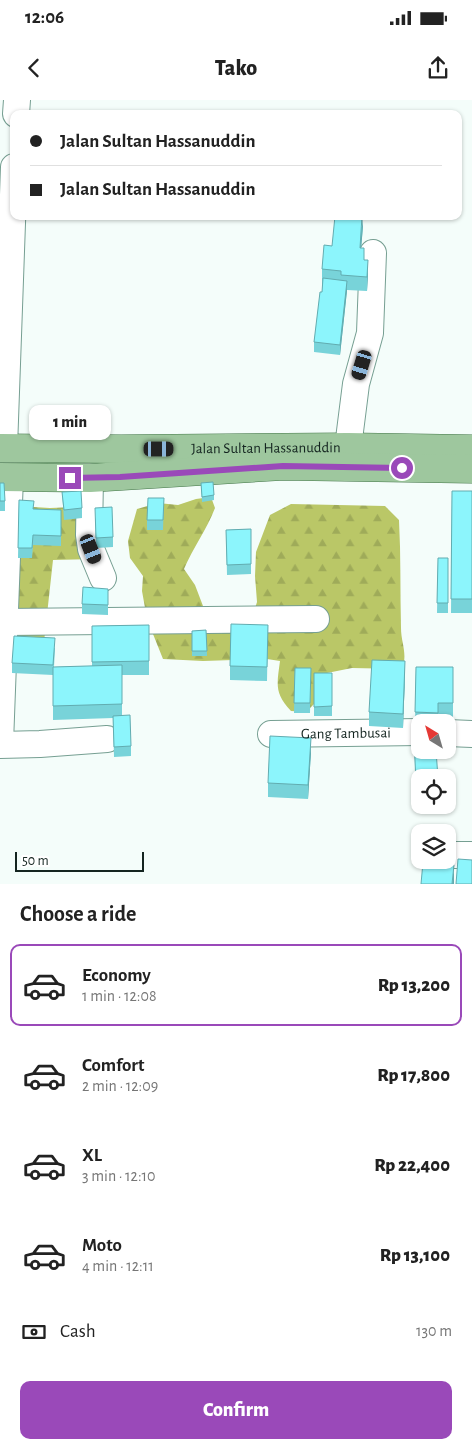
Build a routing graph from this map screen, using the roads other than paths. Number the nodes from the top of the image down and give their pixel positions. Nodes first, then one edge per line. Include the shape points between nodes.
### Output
1 (12, 220) edge
2 (373, 252) dead end
3 (348, 447) junction
4 (2, 448) edge
5 (121, 449) junction
6 (472, 449) edge
7 (472, 469) edge
8 (5, 477) edge
9 (120, 477) junction
10 (90, 478) junction
11 (103, 578) dead end
12 (316, 619) dead end
13 (6, 622) junction
14 (411, 732) edge
15 (456, 733) edge
16 (271, 734) edge
17 (472, 734) edge
18 (107, 739) dead end
19 (0, 744) edge
20 (456, 854) edge
21 (472, 855) edge

1 - 4 street
2 - 3 street via 370,333 356,384
3 - 5 main road, Jalan Sultan Hassanuddin
3 - 6 main road, Jalan Sultan Hassanuddin
4 - 5 main road, Jalan Sultan Hassanuddin
5 - 9 main road
7 - 9 main road, Jalan Sultan Hassanuddin via 283,466
8 - 10 main road, Jalan Sultan Hassanuddin
8 - 13 street
9 - 10 main road, Jalan Sultan Hassanuddin
10 - 11 street via 89,535
12 - 13 street
13 - 19 street
14 - 16 street, Gang Tambusai
15 - 17 street
18 - 19 street
20 - 21 street

